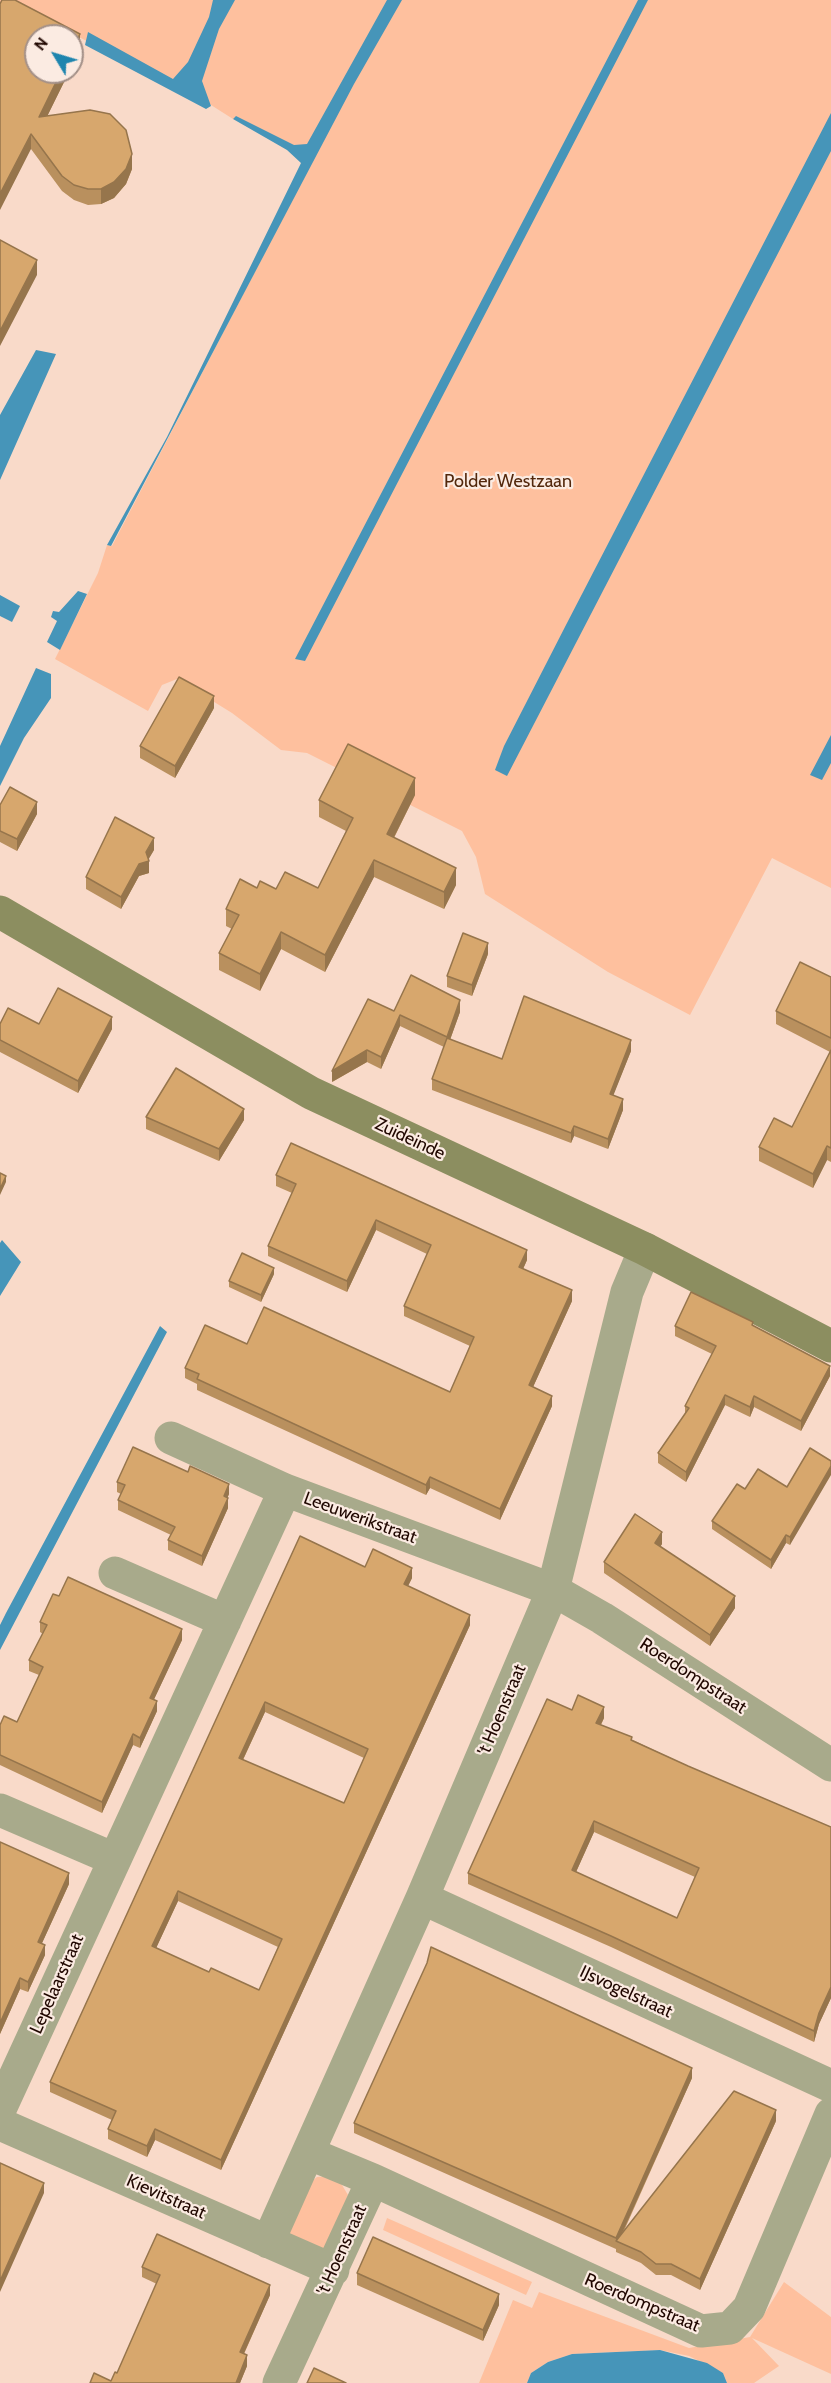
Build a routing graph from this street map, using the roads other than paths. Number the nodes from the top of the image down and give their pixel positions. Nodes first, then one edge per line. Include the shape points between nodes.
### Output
1 (0, 912) edge
2 (645, 1249) junction
3 (831, 1346) edge
4 (171, 1438) dead end
5 (285, 1490) junction
6 (115, 1573) dead end
7 (553, 1590) junction
8 (225, 1621) junction
9 (831, 1765) edge
10 (0, 1810) edge
11 (114, 1859) junction
12 (422, 1898) junction
13 (831, 2086) edge
14 (0, 2109) edge
15 (831, 2114) edge
16 (0, 2124) edge
17 (308, 2153) junction
18 (373, 2180) junction
19 (268, 2242) junction
20 (333, 2270) junction
21 (279, 2383) edge

1 - 2 street, Zuideinde via 311,1093
2 - 3 street, Zuideinde
2 - 7 street, 't Hoenstraat via 627,1292
4 - 5 street, Leeuwerikstraat
5 - 7 street, Leeuwerikstraat
5 - 8 street, Lepelaarstraat
6 - 8 street
7 - 9 street, Roerdompstraat
7 - 12 street, 't Hoenstraat
8 - 11 street, Lepelaarstraat
10 - 11 street
11 - 14 street, Lepelaarstraat
12 - 13 street, IJsvogelstraat
12 - 17 street, 't Hoenstraat
15 - 18 street, Roerdompstraat via 749,2308 730,2328 700,2331
16 - 19 street, Kievitstraat
17 - 18 street
17 - 19 street, 't Hoenstraat
18 - 20 street, 't Hoenstraat
19 - 20 street, Kievitstraat
20 - 21 street, 't Hoenstraat

